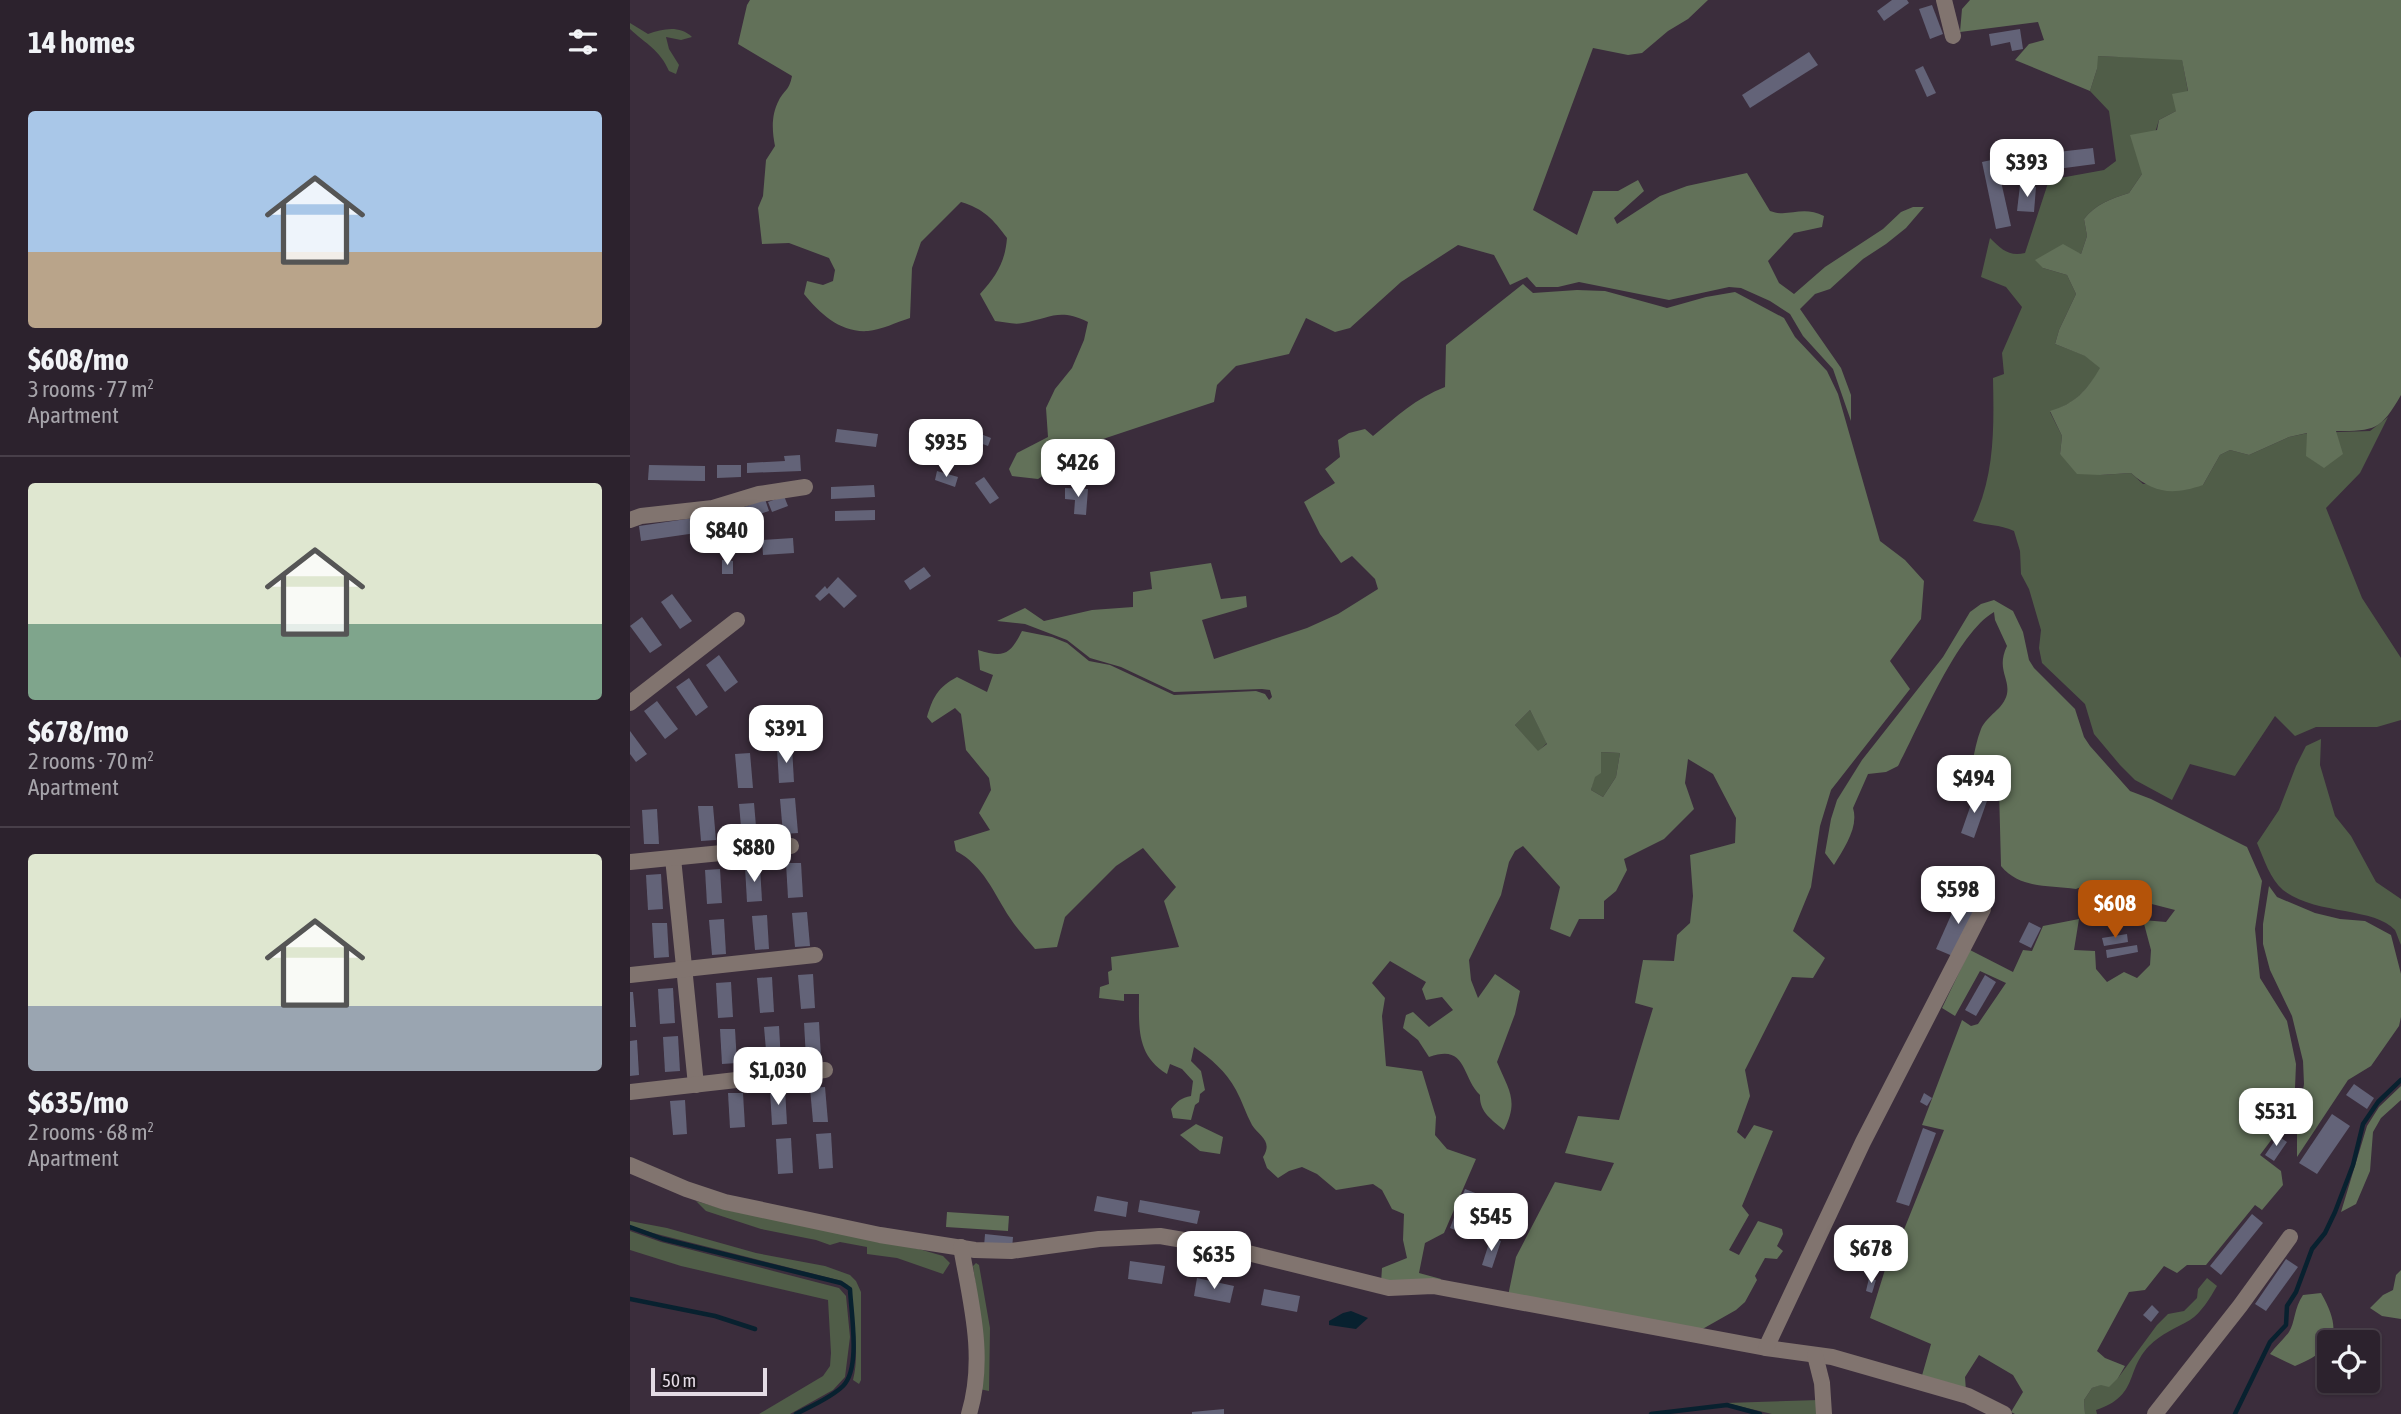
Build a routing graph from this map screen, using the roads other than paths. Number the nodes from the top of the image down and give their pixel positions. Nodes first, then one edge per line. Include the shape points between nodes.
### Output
1 (1944, 0) edge
2 (1952, 36) dead end
3 (805, 487) dead end
4 (630, 520) edge
5 (737, 620) dead end
6 (630, 702) edge
7 (791, 846) dead end
8 (673, 858) junction
9 (630, 862) edge
10 (1983, 909) dead end
11 (816, 956) dead end
12 (684, 969) junction
13 (630, 975) edge
14 (825, 1070) dead end
15 (696, 1085) junction
16 (630, 1092) edge
17 (630, 1165) edge
18 (2290, 1237) dead end
19 (961, 1247) junction
20 (1766, 1348) junction
21 (1815, 1355) junction
22 (969, 1414) edge
23 (1824, 1414) edge
24 (2004, 1414) edge
25 (2155, 1414) edge

1 - 2 street
3 - 4 street via 713,508
5 - 6 street
7 - 8 street
8 - 9 street
8 - 12 street
10 - 20 street via 1863,1142
11 - 12 street
12 - 13 street
12 - 15 street
14 - 15 street
15 - 16 street
17 - 19 street via 725,1202
18 - 25 street
19 - 20 street via 1011,1251 1131,1236 1184,1238 1389,1288 1433,1286
19 - 22 street via 978,1342
20 - 21 street
21 - 23 street
21 - 24 street via 1968,1396

